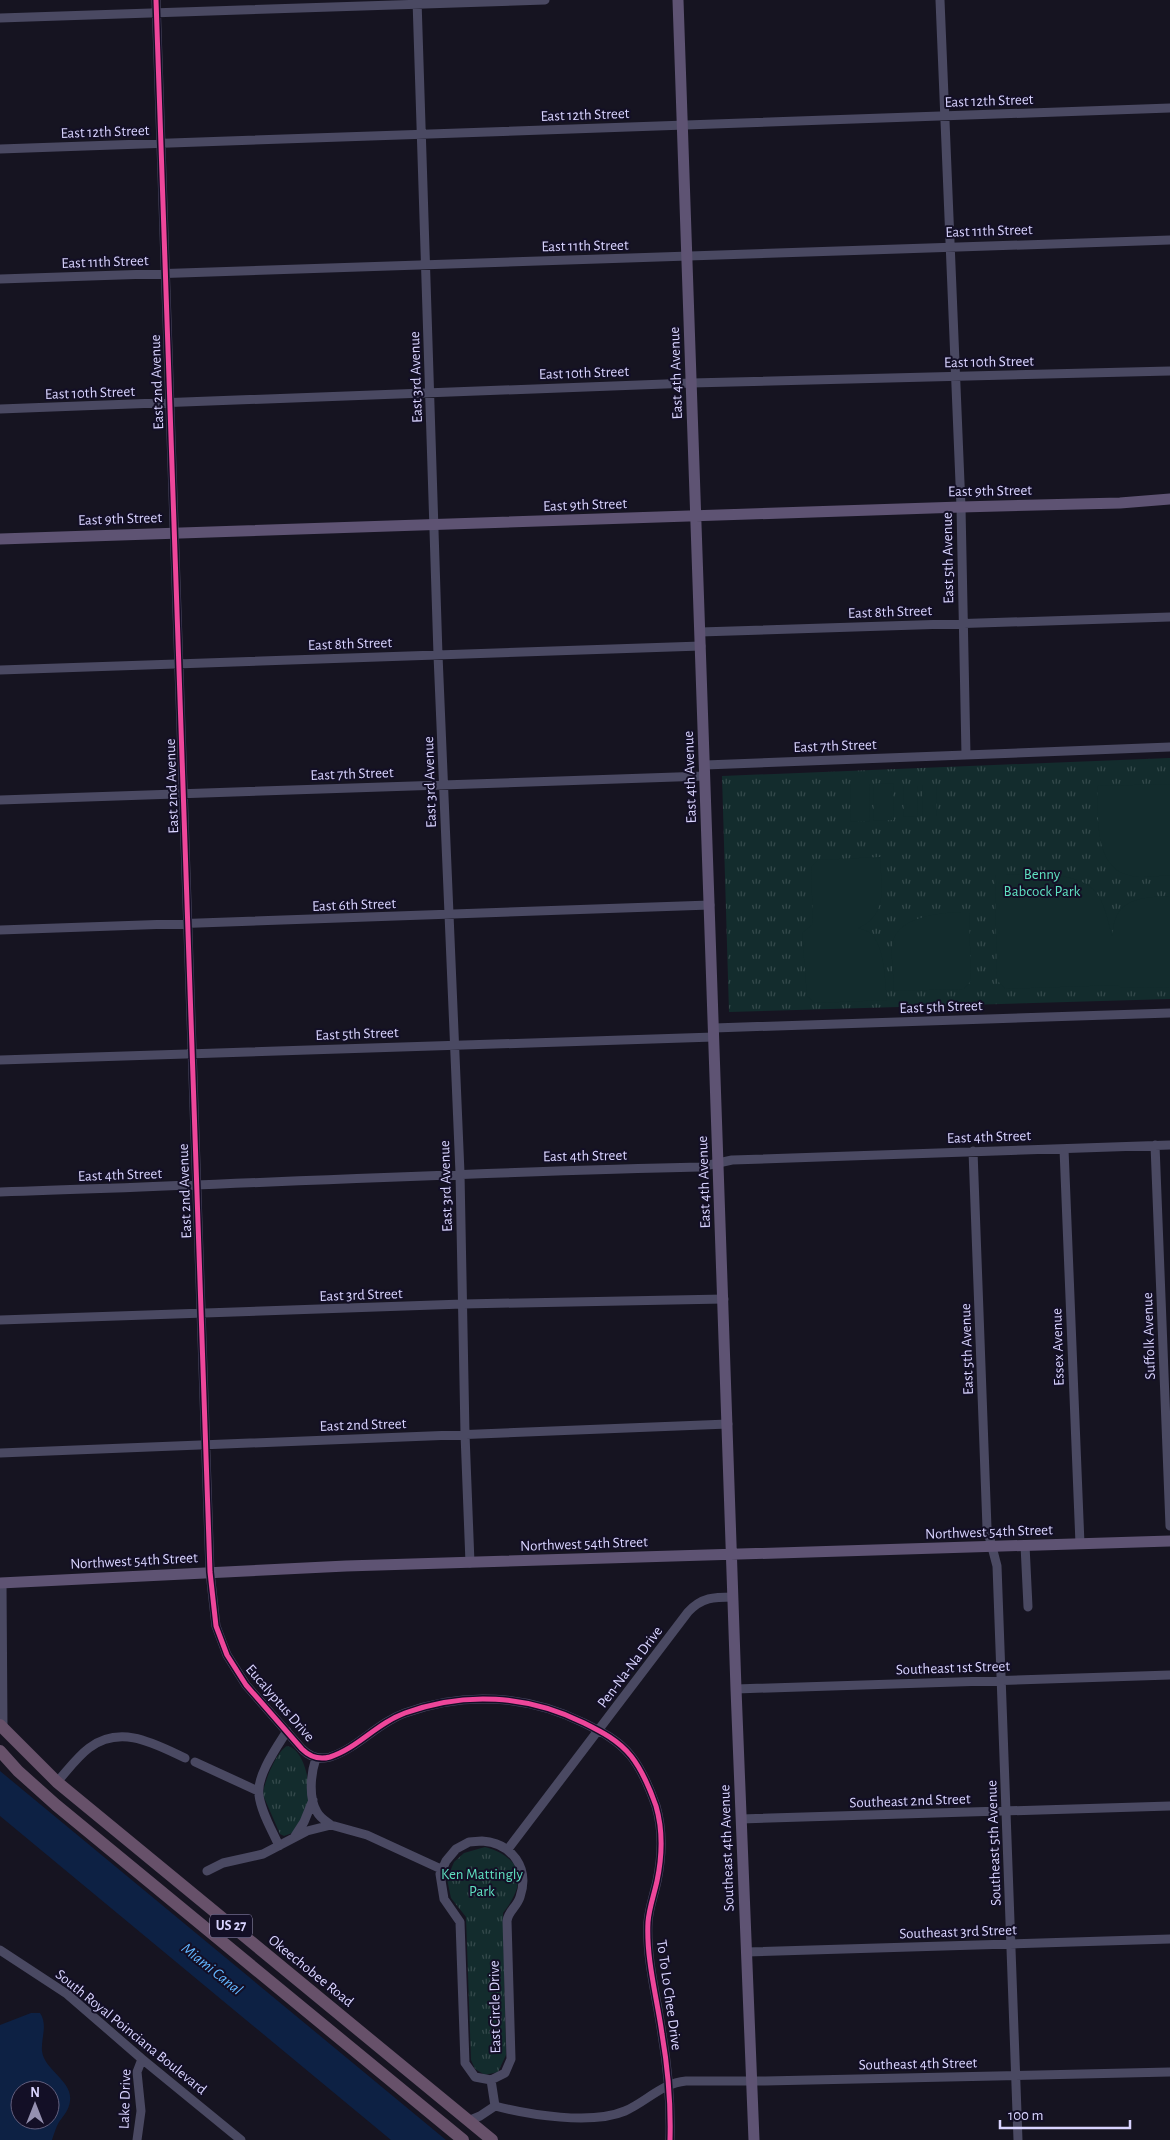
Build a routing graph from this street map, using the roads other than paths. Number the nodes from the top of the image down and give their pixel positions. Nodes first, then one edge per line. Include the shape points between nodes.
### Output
1 (156, 0) edge
2 (545, 0) edge
3 (678, 0) edge
4 (940, 0) edge
5 (417, 2) edge
6 (157, 13) junction
7 (0, 18) edge
8 (1170, 108) edge
9 (945, 116) junction
10 (682, 126) junction
11 (422, 133) junction
12 (161, 144) junction
13 (0, 149) edge
14 (1170, 240) edge
15 (949, 246) junction
16 (687, 257) junction
17 (426, 263) junction
18 (166, 273) junction
19 (0, 279) edge
20 (1170, 371) edge
21 (955, 376) junction
22 (691, 383) junction
23 (430, 393) junction
24 (171, 404) junction
25 (0, 409) edge
26 (1170, 498) edge
27 (961, 507) junction
28 (696, 516) junction
29 (435, 524) junction
30 (175, 532) junction
31 (0, 539) edge
32 (1170, 617) edge
33 (963, 624) junction
34 (700, 632) junction
35 (701, 646) junction
36 (438, 655) junction
37 (180, 663) junction
38 (0, 670) edge
39 (1170, 747) edge
40 (966, 755) junction
41 (705, 770) junction
42 (444, 785) junction
43 (185, 794) junction
44 (0, 800) edge
45 (710, 905) junction
46 (449, 915) junction
47 (188, 924) junction
48 (0, 930) edge
49 (1170, 1013) edge
50 (714, 1033) junction
51 (454, 1045) junction
52 (193, 1053) junction
53 (0, 1060) edge
54 (1155, 1145) junction
55 (1170, 1145) edge
56 (1064, 1148) junction
57 (973, 1151) junction
58 (719, 1164) junction
59 (460, 1173) junction
60 (198, 1186) junction
61 (0, 1192) edge
62 (724, 1299) junction
63 (463, 1304) junction
64 (202, 1315) junction
65 (0, 1320) edge
66 (728, 1424) junction
67 (465, 1434) junction
68 (206, 1444) junction
69 (0, 1453) edge
70 (1170, 1526) edge
71 (1170, 1541) edge
72 (1080, 1544) junction
73 (1026, 1545) junction
74 (991, 1546) junction
75 (731, 1554) junction
76 (470, 1562) junction
77 (210, 1572) junction
78 (1, 1583) edge
79 (733, 1597) junction
80 (1028, 1607) dead end
81 (1170, 1674) edge
82 (1001, 1680) junction
83 (736, 1689) junction
84 (1, 1726) edge
85 (287, 1731) junction
86 (599, 1731) junction
87 (0, 1751) edge
88 (185, 1758) dead end
89 (316, 1758) junction
90 (195, 1762) dead end
91 (57, 1782) junction
92 (258, 1791) junction
93 (313, 1799) junction
94 (1170, 1806) edge
95 (1006, 1812) junction
96 (741, 1819) junction
97 (331, 1825) junction
98 (294, 1838) junction
99 (279, 1846) junction
100 (508, 1849) junction
101 (441, 1869) junction
102 (207, 1871) dead end
103 (1170, 1939) edge
104 (1011, 1944) junction
105 (0, 1950) edge
106 (746, 1952) junction
107 (142, 2059) junction
108 (1170, 2072) edge
109 (1016, 2076) junction
110 (491, 2080) junction
111 (751, 2081) junction
112 (668, 2086) junction
113 (495, 2106) junction
114 (431, 2114) junction
115 (468, 2121) junction
116 (137, 2140) edge
117 (241, 2140) edge
118 (463, 2140) edge
119 (492, 2140) edge
120 (670, 2140) edge
121 (754, 2140) edge
122 (1018, 2140) edge

1 - 6 street, East 2nd Avenue
2 - 5 street
3 - 10 main road, East 4th Avenue
4 - 9 street, East 5th Avenue
5 - 6 street
5 - 11 street, East 3rd Avenue
6 - 7 street
6 - 12 street, East 2nd Avenue
8 - 9 street, East 12th Street
9 - 10 street, East 12th Street
9 - 15 street, East 5th Avenue
10 - 11 street, East 12th Street
10 - 16 main road, East 4th Avenue
11 - 12 street, East 12th Street
11 - 17 street, East 3rd Avenue
12 - 13 street, East 12th Street
12 - 18 street, East 2nd Avenue
14 - 15 street, East 11th Street
15 - 16 street, East 11th Street
15 - 21 street, East 5th Avenue
16 - 17 street, East 11th Street
16 - 22 main road, East 4th Avenue
17 - 18 street, East 11th Street
17 - 23 street, East 3rd Avenue
18 - 19 street, East 11th Street
18 - 24 street, East 2nd Avenue
20 - 21 street, East 10th Street
21 - 22 street, East 10th Street
21 - 27 street, East 5th Avenue
22 - 23 street, East 10th Street
22 - 28 main road, East 4th Avenue
23 - 24 street, East 10th Street
23 - 29 street, East 3rd Avenue
24 - 25 street, East 10th Street
24 - 30 street, East 2nd Avenue
26 - 27 main road, East 9th Street via 1120,504
27 - 28 main road, East 9th Street
27 - 33 street, East 5th Avenue
28 - 29 main road, East 9th Street
28 - 34 main road, East 4th Avenue
29 - 30 main road, East 9th Street
29 - 36 street, East 3rd Avenue
30 - 31 main road, East 9th Street
30 - 37 street, East 2nd Avenue
32 - 33 street, East 8th Street
33 - 34 street, East 8th Street
33 - 40 street, East 5th Avenue
34 - 35 main road, East 4th Avenue
35 - 36 street, East 8th Street
35 - 41 main road, East 4th Avenue
36 - 37 street, East 8th Street
36 - 42 street, East 3rd Avenue
37 - 38 street, East 8th Street
37 - 43 street, East 2nd Avenue
39 - 40 street, East 7th Street
40 - 41 street, East 7th Street
41 - 42 street, East 7th Street
41 - 45 main road, East 4th Avenue
42 - 43 street, East 7th Street
42 - 46 street, East 3rd Avenue
43 - 44 street, East 7th Street
43 - 47 street, East 2nd Avenue
45 - 46 street, East 6th Street
45 - 50 main road, East 4th Avenue
46 - 47 street, East 6th Street
46 - 51 street, East 3rd Avenue
47 - 48 street, East 6th Street
47 - 52 street, East 2nd Avenue
49 - 50 street, East 5th Street
50 - 51 street, East 5th Street
50 - 58 main road, East 4th Avenue
51 - 52 street, East 5th Street
51 - 59 street, East 3rd Avenue
52 - 53 street, East 5th Street
52 - 60 street, East 2nd Avenue
54 - 55 street, East 4th Street
54 - 56 street, East 4th Street
54 - 70 street, Suffolk Avenue
56 - 57 street, East 4th Street
56 - 72 street, Essex Avenue
57 - 58 street, East 4th Street via 732,1160
57 - 74 street, East 5th Avenue via 987,1528
58 - 59 street, East 4th Street
58 - 62 main road, East 4th Avenue
59 - 60 street, East 4th Street
59 - 63 street, East 3rd Avenue
60 - 61 street, East 4th Street
60 - 64 street, East 2nd Avenue
62 - 63 street, East 3rd Street
62 - 66 main road, East 4th Avenue
63 - 64 street, East 3rd Street
63 - 67 street, East 3rd Avenue
64 - 65 street, East 3rd Street
64 - 68 street, East 2nd Avenue
66 - 67 street, East 2nd Street
66 - 75 main road, East 4th Avenue
67 - 68 street, East 2nd Street
67 - 76 street, East 3rd Avenue
68 - 69 street, East 2nd Street
68 - 77 street, East 2nd Avenue
71 - 72 main road, Northwest 54th Street
72 - 73 main road, Northwest 54th Street
73 - 74 main road, Northwest 54th Street
73 - 80 street
74 - 75 main road, Northwest 54th Street
74 - 82 street, Southeast 5th Avenue via 997,1566
75 - 76 main road, Northwest 54th Street
75 - 79 main road, Southeast 4th Avenue
76 - 77 main road, Northwest 54th Street
77 - 78 main road, Northwest 54th Street
77 - 85 street, Eucalyptus Drive via 216,1626 227,1655 240,1678
78 - 84 street
79 - 83 main road, Southeast 4th Avenue
79 - 86 street, Pen-Na-Na Drive via 706,1598 692,1608
81 - 82 street, Southeast 1st Street
82 - 83 street, Southeast 1st Street
82 - 95 street, Southeast 5th Avenue
83 - 96 main road, Southeast 4th Avenue
84 - 91 highway, Okeechobee Road / US 27
85 - 89 street, Eucalyptus Drive via 305,1752
85 - 92 street via 262,1776
86 - 89 street, To To Lo Chee Drive via 565,1714 532,1703 458,1700 398,1716 340,1753
86 - 100 street, Pen-Na-Na Drive
86 - 112 street, To To Lo Chee Drive via 616,1741 637,1764 659,1820 660,1861 648,1932
87 - 114 highway, US 27 via 56,1805
88 - 91 street via 142,1739 113,1738 88,1748
89 - 93 street, Eucalyptus Drive via 312,1772
90 - 92 street
91 - 115 highway, Okeechobee Road / US 27
92 - 99 street
93 - 97 street, Eucalyptus Drive via 319,1815
93 - 98 street, Eucalyptus Drive
94 - 95 street, Southeast 2nd Street
95 - 96 street, Southeast 2nd Street
95 - 104 street, Southeast 5th Avenue
96 - 106 main road, Southeast 4th Avenue
97 - 98 street
97 - 101 street via 375,1838
98 - 99 street
99 - 102 street
100 - 101 street via 492,1842 469,1842 453,1852
100 - 110 street, East Circle Drive via 517,1859 523,1880 520,1898 507,1921 511,2055 506,2073
101 - 110 street via 443,1895 460,1922 464,2060 475,2077
103 - 104 street, Southeast 3rd Street
104 - 106 street, Southeast 3rd Street
104 - 109 street, Southeast 5th Avenue
105 - 107 street, South Royal Poinciana Boulevard via 67,1994
106 - 111 main road, Southeast 4th Avenue
107 - 116 street, Lake Drive via 137,2072 141,2110
107 - 117 street, South Royal Poinciana Boulevard
108 - 109 street, Southeast 4th Street
109 - 111 street, Southeast 4th Street
109 - 122 street, Southeast 5th Avenue
110 - 113 street
111 - 112 street, Southeast 4th Street via 694,2080
111 - 121 main road, Southeast 4th Avenue
112 - 113 street, Southeast 4th Street via 629,2109 604,2116 549,2116
112 - 120 street, To To Lo Chee Drive
113 - 115 street
114 - 115 highway
114 - 118 highway, US 27
115 - 119 highway, Okeechobee Road / US 27

